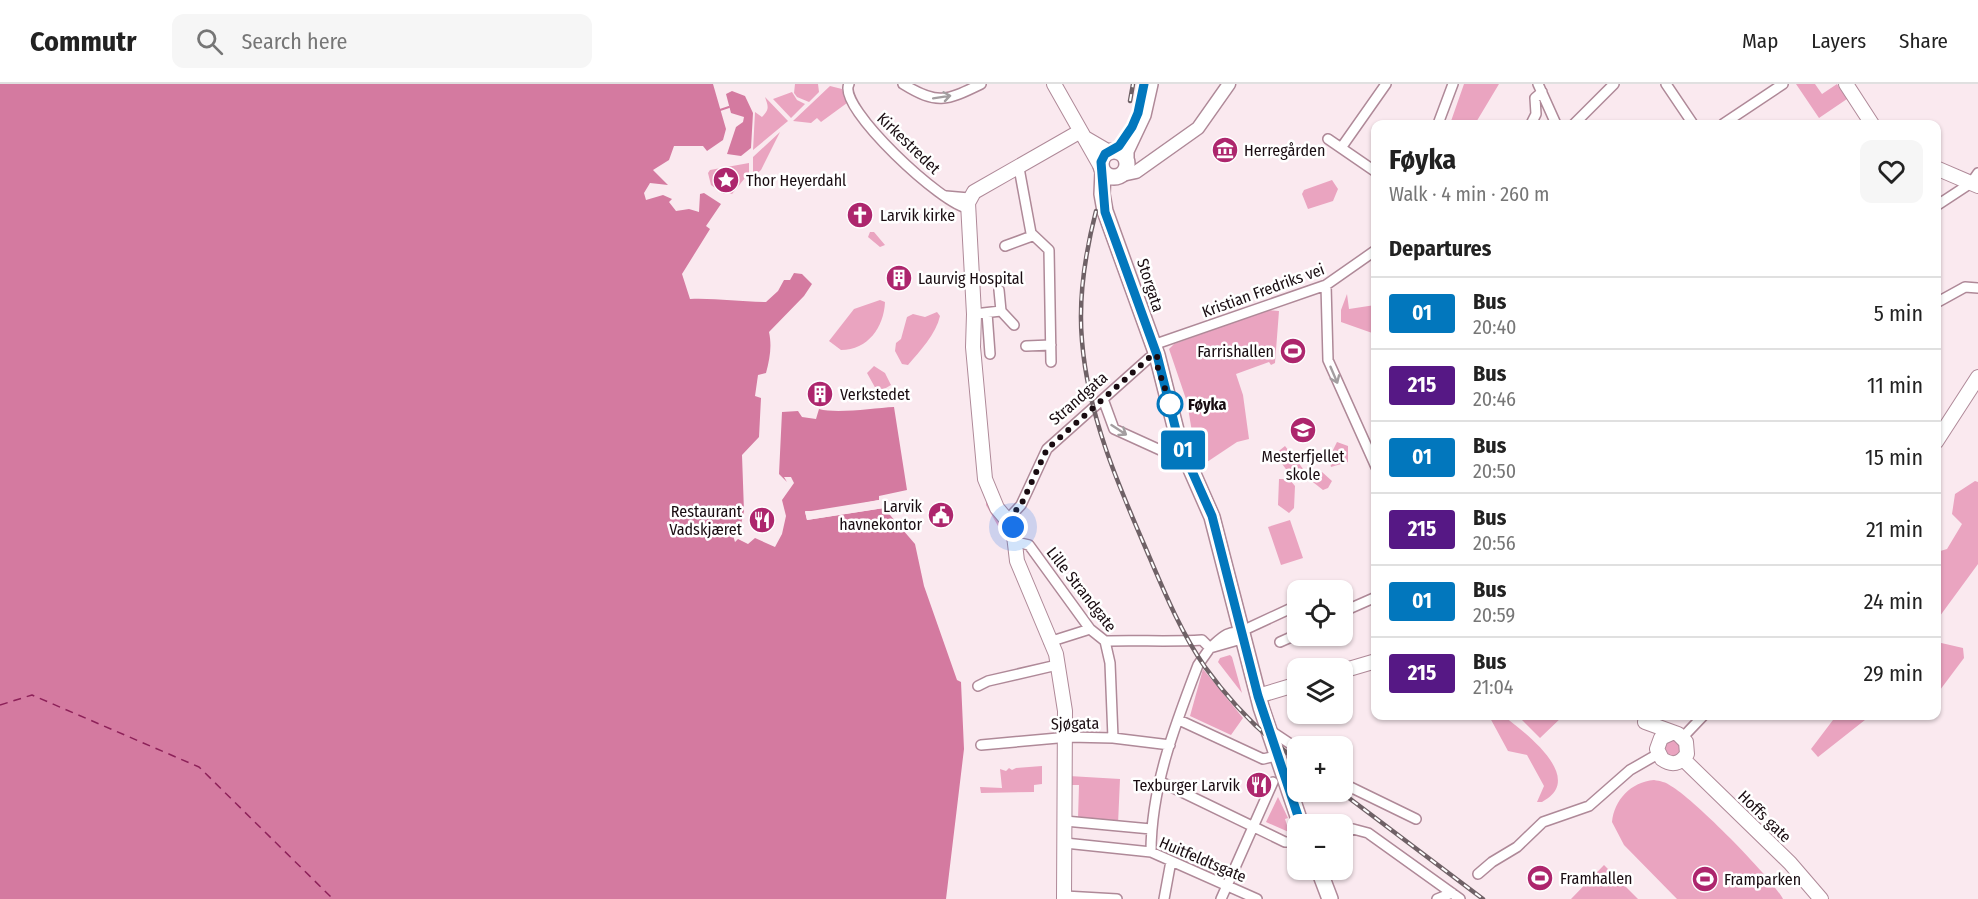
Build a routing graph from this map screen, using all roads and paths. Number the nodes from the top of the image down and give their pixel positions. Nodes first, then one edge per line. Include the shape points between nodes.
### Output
1 (849, 84) edge
2 (903, 84) edge
3 (981, 84) edge
4 (1054, 84) edge
5 (1144, 84) edge
6 (1150, 84) edge
7 (1229, 84) edge
8 (1386, 84) edge
9 (1453, 84) edge
10 (1614, 84) edge
11 (1666, 84) edge
12 (1783, 84) edge
13 (1846, 84) edge
14 (1540, 88) edge
15 (1440, 120) edge
16 (1533, 120) edge
17 (1554, 120) edge
18 (1578, 120) edge
19 (1690, 120) edge
20 (1729, 120) edge
21 (1869, 120) edge
22 (1081, 134) junction
23 (1328, 139) dead end
24 (1341, 148) junction
25 (1119, 162) junction
26 (1019, 168) junction
27 (1102, 169) junction
28 (1371, 169) edge
29 (1941, 170) edge
30 (1976, 181) edge
31 (969, 203) junction
32 (1941, 203) edge
33 (1111, 227) junction
34 (1032, 236) junction
35 (1005, 246) dead end
36 (1371, 254) edge
37 (1326, 285) junction
38 (1978, 288) edge
39 (999, 290) dead end
40 (1941, 300) edge
41 (1001, 311) junction
42 (981, 313) junction
43 (1014, 325) dead end
44 (1051, 345) junction
45 (1026, 346) dead end
46 (1155, 350) junction
47 (990, 354) dead end
48 (1051, 362) dead end
49 (1977, 384) edge
50 (1103, 399) junction
51 (1941, 435) edge
52 (1185, 454) junction
53 (1371, 455) edge
54 (1008, 519) junction
55 (1022, 544) junction
56 (1371, 599) edge
57 (1353, 607) edge
58 (1287, 610) edge
59 (1090, 629) junction
60 (1240, 634) junction
61 (1287, 639) edge
62 (1105, 641) junction
63 (1049, 642) junction
64 (1280, 642) dead end
65 (1206, 652) junction
66 (1371, 662) edge
67 (1054, 666) junction
68 (1353, 668) edge
69 (978, 686) dead end
70 (1287, 687) edge
71 (1258, 696) junction
72 (1179, 720) junction
73 (1643, 720) edge
74 (1644, 720) edge
75 (1698, 720) edge
76 (1268, 729) junction
77 (1677, 735) junction
78 (1064, 737) junction
79 (1113, 738) junction
80 (1287, 742) edge
81 (981, 745) dead end
82 (1170, 745) junction
83 (1658, 749) junction
84 (1276, 756) junction
85 (1683, 759) junction
86 (1159, 781) junction
87 (1273, 782) dead end
88 (1353, 788) edge
89 (1297, 814) edge
90 (1416, 819) dead end
91 (1065, 821) junction
92 (1254, 826) junction
93 (1353, 828) edge
94 (1151, 829) junction
95 (1287, 842) edge
96 (1065, 843) junction
97 (1151, 852) junction
98 (1171, 861) junction
99 (1478, 874) dead end
100 (1323, 880) edge
101 (1228, 885) junction
102 (1456, 896) edge
103 (1064, 898) edge
104 (1116, 899) edge
105 (1164, 899) edge
106 (1221, 899) edge
107 (1257, 899) edge
108 (1330, 899) edge
109 (1437, 899) edge
110 (1821, 899) edge

1 - 31 street, Kirkestredet via 849,99 885,144 946,196
2 -> 3 street via 925,97 940,100
4 - 22 main road
5 - 25 main road, Storgata via 1138,113
6 - 25 main road, Storgata via 1143,115
7 - 25 street via 1198,128 1136,172
8 - 24 street
9 - 15 street
10 - 18 street
11 - 19 street
12 - 20 street
13 - 21 main road
14 - 16 street
14 - 17 street
22 - 25 main road
22 - 26 main road
22 - 27 main road
23 - 24 street
24 - 28 street
25 - 27 main road via 1109,176
25 - 33 main road, Storgata via 1110,195
26 - 31 main road
26 - 34 street
27 - 33 main road, Storgata via 1102,194
29 - 30 main road
30 - 32 street
31 - 42 main road
33 - 46 main road, Storgata
34 - 35 street
34 - 44 street via 1049,250
36 - 37 street, Kristian Fredriks vei
37 - 46 street, Kristian Fredriks vei
37 -> 53 street via 1328,360
38 - 40 street via 1965,287
39 - 41 street
41 - 42 street
41 - 43 street
42 - 47 street
42 - 54 main road via 980,409 987,486 997,508
44 - 45 street
44 - 48 street
46 - 50 street, Strandgata
46 - 52 main road, Storgata via 1165,367 1180,413
49 - 51 main road
50 -> 52 street via 1114,429 1169,454
50 - 54 street, Strandgata via 1047,449 1021,505
52 - 60 main road, Storgata via 1212,516
54 - 55 main road
55 - 59 street, Lille Strandgate
55 - 63 main road via 1017,561
56 - 57 street
58 - 60 street
59 - 62 street, Lille Strandgate
59 - 63 street
60 - 65 street via 1226,633
60 - 71 main road, Storgata via 1252,687
61 - 64 street
62 - 65 street via 1203,640
62 - 79 street, Lille Strandgate via 1110,663
63 - 67 main road
65 - 72 street
66 - 68 main road
67 - 69 street
67 - 78 main road via 1067,725
70 - 71 main road
71 - 76 main road, Storgata
72 - 82 street
72 - 84 street via 1263,759
73 - 83 main road
74 - 77 main road
75 - 77 street
76 - 80 street
76 - 84 main road, Storgata
77 - 83 main road via 1666,735
77 - 85 main road via 1688,748
78 - 79 street, Sjøgata
78 - 81 street, Sjøgata
78 - 91 main road
79 - 82 street, Sjøgata
82 - 86 street
83 - 85 main road via 1662,759 1673,764
83 - 99 street via 1589,806 1543,822 1517,847
84 - 89 main road, Storgata
85 - 110 main road, Hoffs gate via 1790,863
86 - 92 street
86 - 94 street
87 - 92 street
88 - 90 street
91 - 94 street
91 - 96 main road
92 - 95 street
92 - 101 street
93 - 102 street via 1368,833
94 - 97 street
96 - 97 street, Huitfeldtsgate
96 - 103 main road
97 - 98 street, Huitfeldtsgate
98 - 101 street, Huitfeldtsgate
98 - 105 street
100 - 108 main road
101 - 106 street
101 - 107 street, Huitfeldtsgate
102 - 109 street
103 - 104 street

